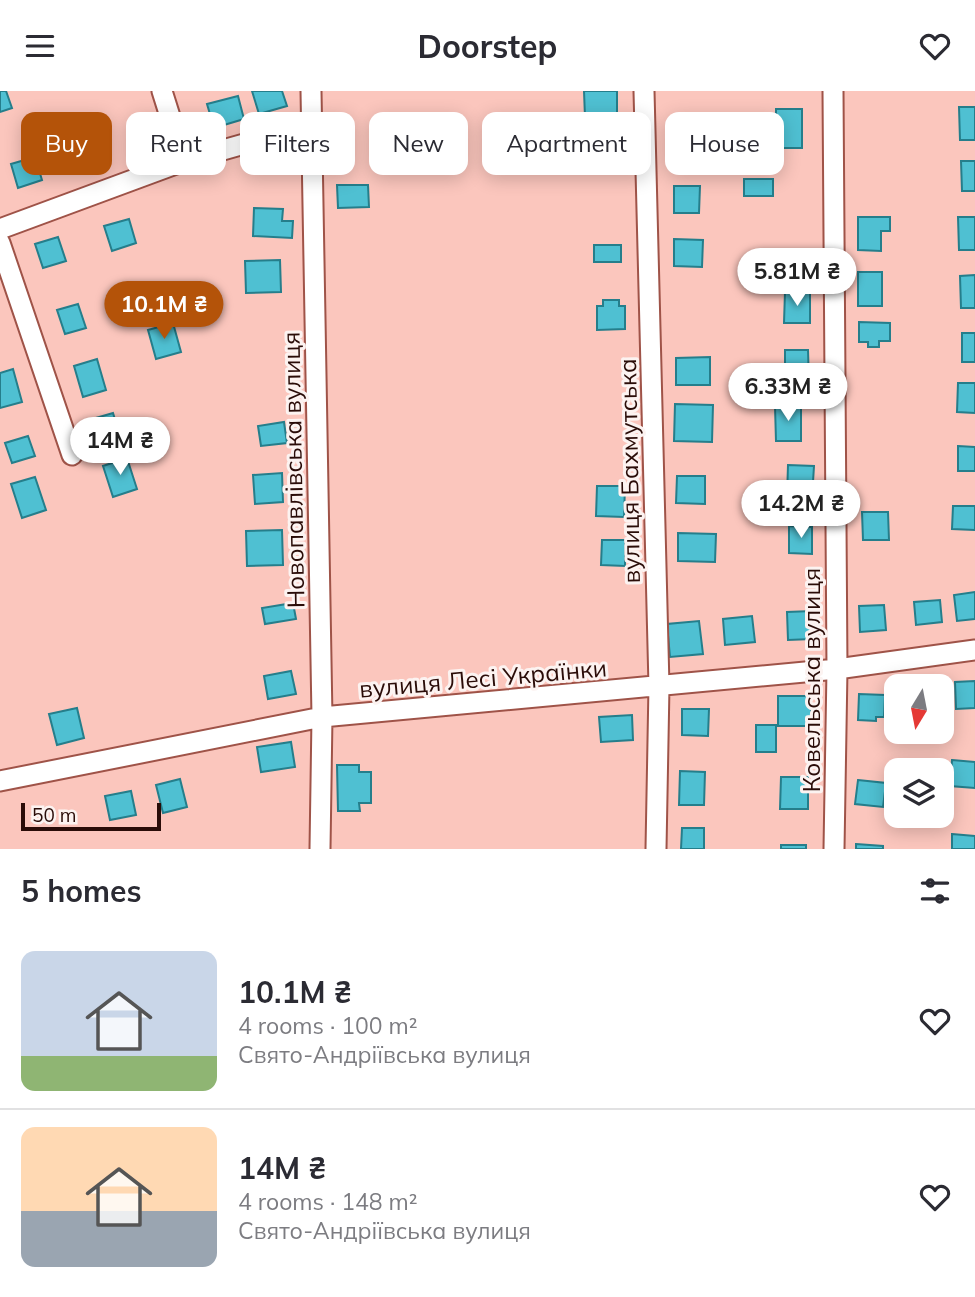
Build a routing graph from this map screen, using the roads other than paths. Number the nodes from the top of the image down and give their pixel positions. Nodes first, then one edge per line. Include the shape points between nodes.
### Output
1 (162, 91) edge
2 (311, 91) edge
3 (644, 91) edge
4 (833, 91) edge
5 (169, 112) edge
6 (311, 112) edge
7 (146, 175) edge
8 (312, 175) edge
9 (0, 229) edge
10 (0, 243) edge
11 (72, 455) dead end
12 (975, 650) edge
13 (837, 669) junction
14 (659, 687) junction
15 (322, 717) junction
16 (0, 781) edge
17 (320, 849) edge
18 (656, 849) edge
19 (834, 849) edge

1 - 5 street
2 - 6 street, Новопавлівська вулиця
3 - 14 street, вулиця Бахмутська
4 - 13 street, Ковельська вулиця
7 - 9 street
8 - 15 street, Новопавлівська вулиця
10 - 11 street
12 - 13 street, вулиця Лесі Українки
13 - 14 street, вулиця Лесі Українки
13 - 19 street, Ковельська вулиця
14 - 15 street, вулиця Лесі Українки
14 - 18 street, вулиця Бахмутська
15 - 16 street, вулиця Лесі Українки
15 - 17 street, Новопавлівська вулиця

